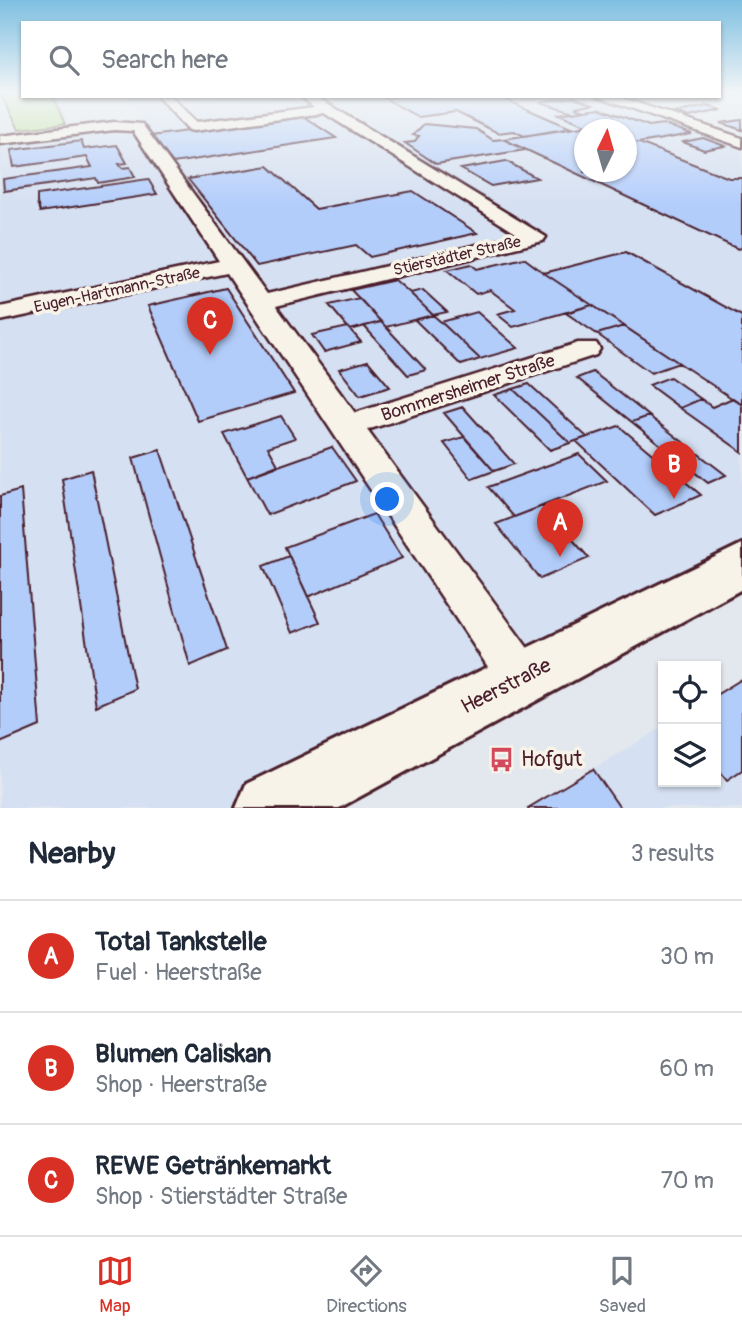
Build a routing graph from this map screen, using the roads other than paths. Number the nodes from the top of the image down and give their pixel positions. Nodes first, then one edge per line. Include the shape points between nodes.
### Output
1 (88, 130) edge
2 (139, 130) edge
3 (356, 130) edge
4 (703, 130) edge
5 (0, 140) edge
6 (742, 143) edge
7 (234, 265) junction
8 (261, 302) junction
9 (0, 314) edge
10 (587, 349) dead end
11 (348, 426) junction
12 (742, 565) edge
13 (522, 678) junction
14 (270, 808) edge

1 - 5 street
2 - 7 street
3 - 8 street, Stierstädter Straße via 536,237
4 - 6 street
7 - 8 street
7 - 9 street, Eugen-Hartmann-Straße
8 - 11 street
10 - 11 street, Bommersheimer Straße
11 - 13 street
12 - 13 main road, Heerstraße
13 - 14 main road, Heerstraße

